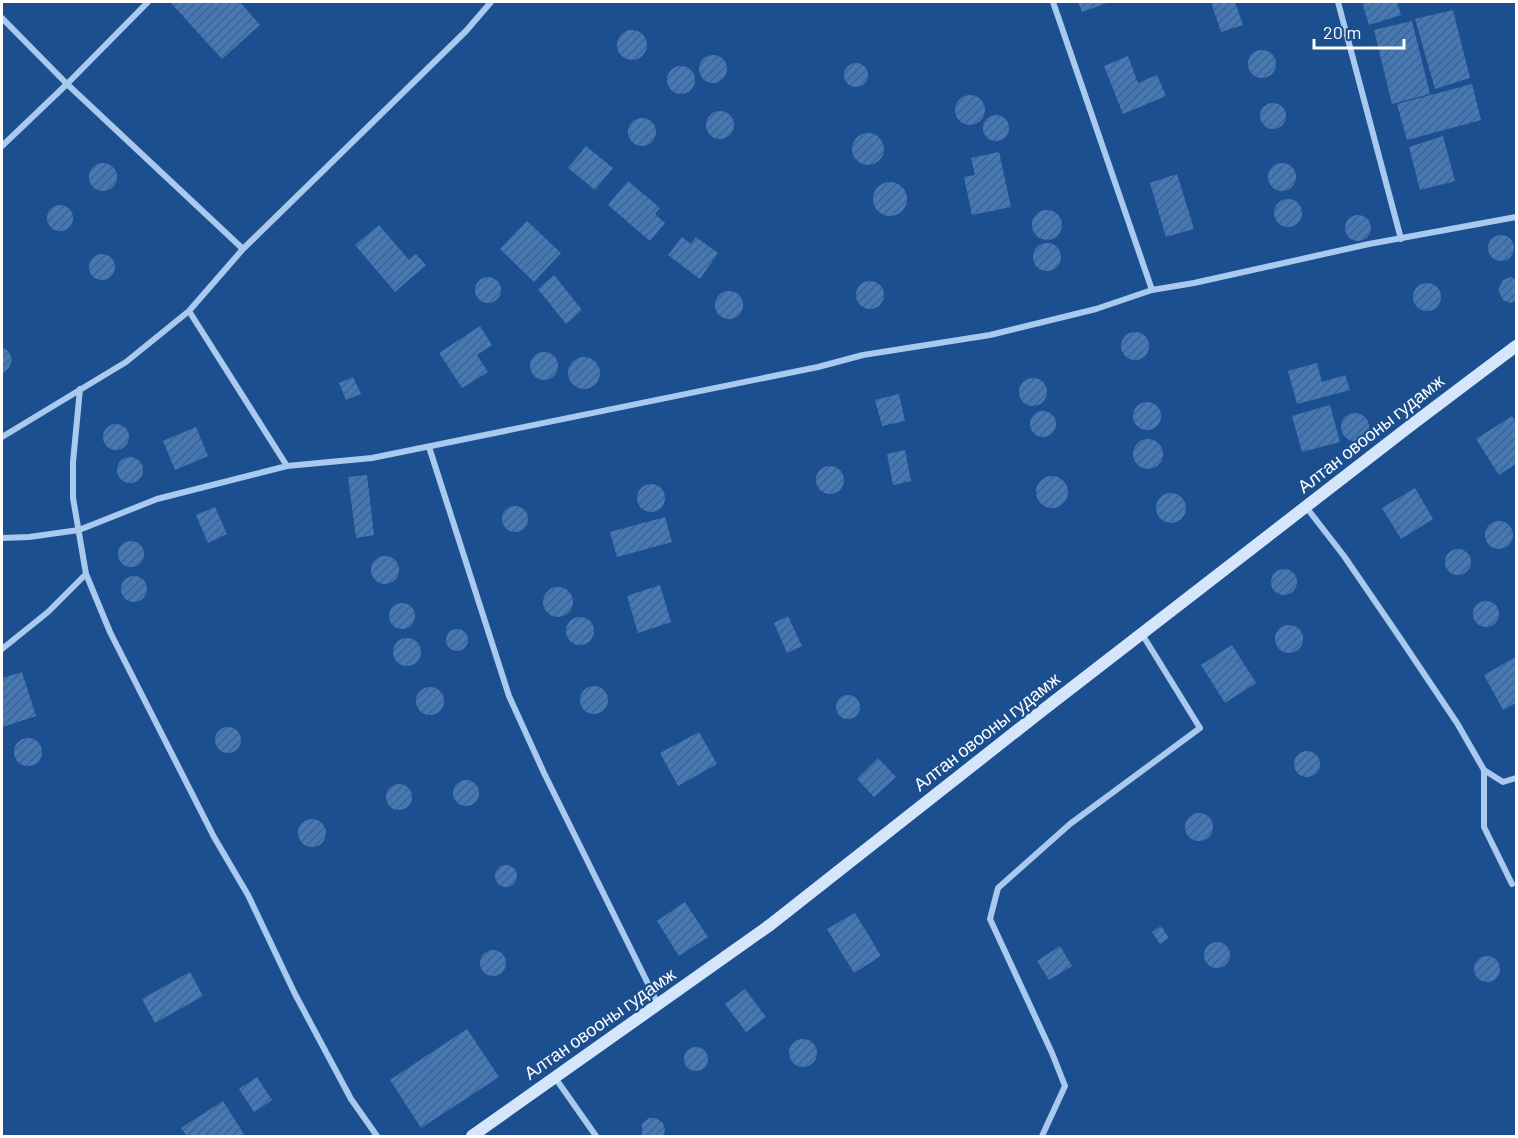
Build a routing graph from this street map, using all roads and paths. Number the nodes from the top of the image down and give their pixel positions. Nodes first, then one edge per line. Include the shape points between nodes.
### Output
1 (148, 2) edge
2 (492, 2) edge
3 (1053, 2) edge
4 (1338, 2) edge
5 (2, 18) edge
6 (67, 84) junction
7 (2, 146) edge
8 (1516, 217) edge
9 (1401, 238) junction
10 (243, 249) junction
11 (1152, 290) junction
12 (189, 311) junction
13 (1516, 346) edge
14 (80, 389) junction
15 (2, 437) edge
16 (429, 447) junction
17 (287, 466) junction
18 (1306, 507) junction
19 (79, 530) junction
20 (2, 538) edge
21 (86, 574) junction
22 (1142, 634) junction
23 (2, 650) edge
24 (1484, 770) junction
25 (1516, 778) edge
26 (1512, 884) dead end
27 (659, 1005) junction
28 (556, 1079) junction
29 (377, 1137) edge
30 (472, 1137) edge
31 (596, 1137) edge
32 (1042, 1137) edge

1 - 6 street
2 - 10 street
3 - 11 street
4 - 9 street
5 - 6 street
6 - 7 street
6 - 10 street
8 - 9 street
9 - 11 street
10 - 12 street
11 - 16 street via 1096,309 990,335 863,355
12 - 14 street via 126,362
12 - 17 street
13 - 18 main road, Алтан овооны гудамж
14 - 15 street
14 - 19 street via 73,462
16 - 17 street via 372,458
16 - 27 street via 509,696
17 - 19 street via 157,499
18 - 22 main road, Алтан овооны гудамж
18 - 24 street via 1396,632
19 - 20 street
19 - 21 street
21 - 23 street
21 - 29 street via 110,632 214,837 248,895 295,994 351,1098
22 - 27 main road, Алтан овооны гудамж via 770,925
22 - 32 street via 1200,728 1062,831 998,888 990,919 1065,1086
24 - 25 street via 1503,782
24 - 26 street via 1484,827
27 - 28 main road, Алтан овооны гудамж
28 - 30 main road, Алтан овооны гудамж
28 - 31 street

